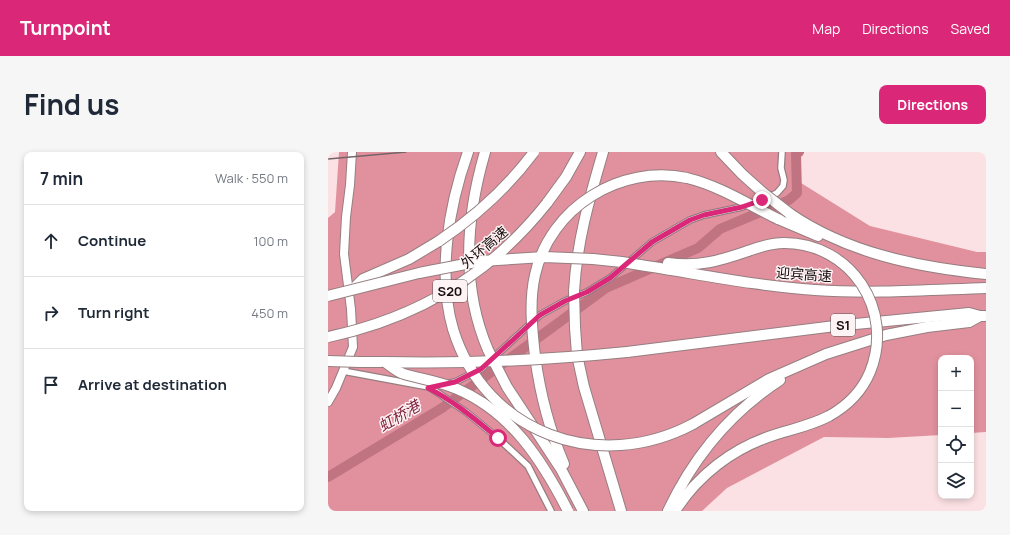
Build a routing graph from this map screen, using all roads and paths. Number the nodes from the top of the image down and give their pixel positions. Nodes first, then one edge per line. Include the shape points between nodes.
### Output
1 (352, 152) edge
2 (468, 152) edge
3 (486, 152) edge
4 (534, 152) edge
5 (580, 152) edge
6 (603, 152) edge
7 (721, 152) edge
8 (782, 152) edge
9 (831, 237) junction
10 (640, 265) junction
11 (986, 274) edge
12 (986, 288) edge
13 (353, 289) junction
14 (328, 296) edge
15 (983, 316) edge
16 (328, 337) edge
17 (328, 361) edge
18 (385, 362) junction
19 (791, 369) junction
20 (343, 371) junction
21 (428, 388) junction
22 (328, 402) edge
23 (564, 474) junction
24 (551, 511) edge
25 (568, 511) edge
26 (584, 511) edge
27 (621, 511) edge
28 (668, 511) edge
29 (675, 511) edge

1 - 20 street via 344,254 353,346
2 - 19 highway, bridge via 457,190 448,238 446,287 449,311 458,345 469,366 490,394 517,417 546,433 568,441 602,446 649,442 693,424 751,389
3 - 23 highway, bridge via 472,214 469,259 474,303 488,350 507,386
4 - 13 highway, bridge via 494,198 458,228 409,259 363,278
5 - 16 highway, 外环高速 / S20, bridge via 548,204 525,230 475,274 447,293 417,308 386,321
6 - 27 highway, bridge via 582,225 574,291 574,327 584,387
7 - 9 highway, bridge via 762,192 789,213
8 - 21 street via 781,168 784,180 777,193 742,207 690,220 652,242 610,278 540,315 481,369 455,382
9 - 11 highway via 897,259
9 - 23 highway, bridge via 822,238 706,184 676,176 634,178 614,184 578,205 551,236 535,274 533,294 535,356 543,400 564,465
10 - 12 highway, 迎宾高速 via 734,281 816,290 870,292
10 - 13 highway, 迎宾高速, bridge via 586,258 490,260 439,268
10 - 29 highway, bridge via 650,261 682,265 701,264 765,245 782,243 809,247 841,262 857,278 869,297 875,314 877,340 874,358 864,383 847,403 829,416 762,439 730,455 702,477
13 - 14 highway, bridge
15 - 18 highway, S1, bridge via 969,313 880,321 627,352 508,361
15 - 19 highway via 969,322 906,331 866,341
17 - 18 highway, bridge
18 - 25 highway, bridge via 402,373 432,380 461,391 500,415 532,450
19 - 28 highway via 785,377 762,392 717,434 689,472
20 - 21 street
20 - 22 street
21 - 24 street via 466,412 528,466
23 - 26 highway

